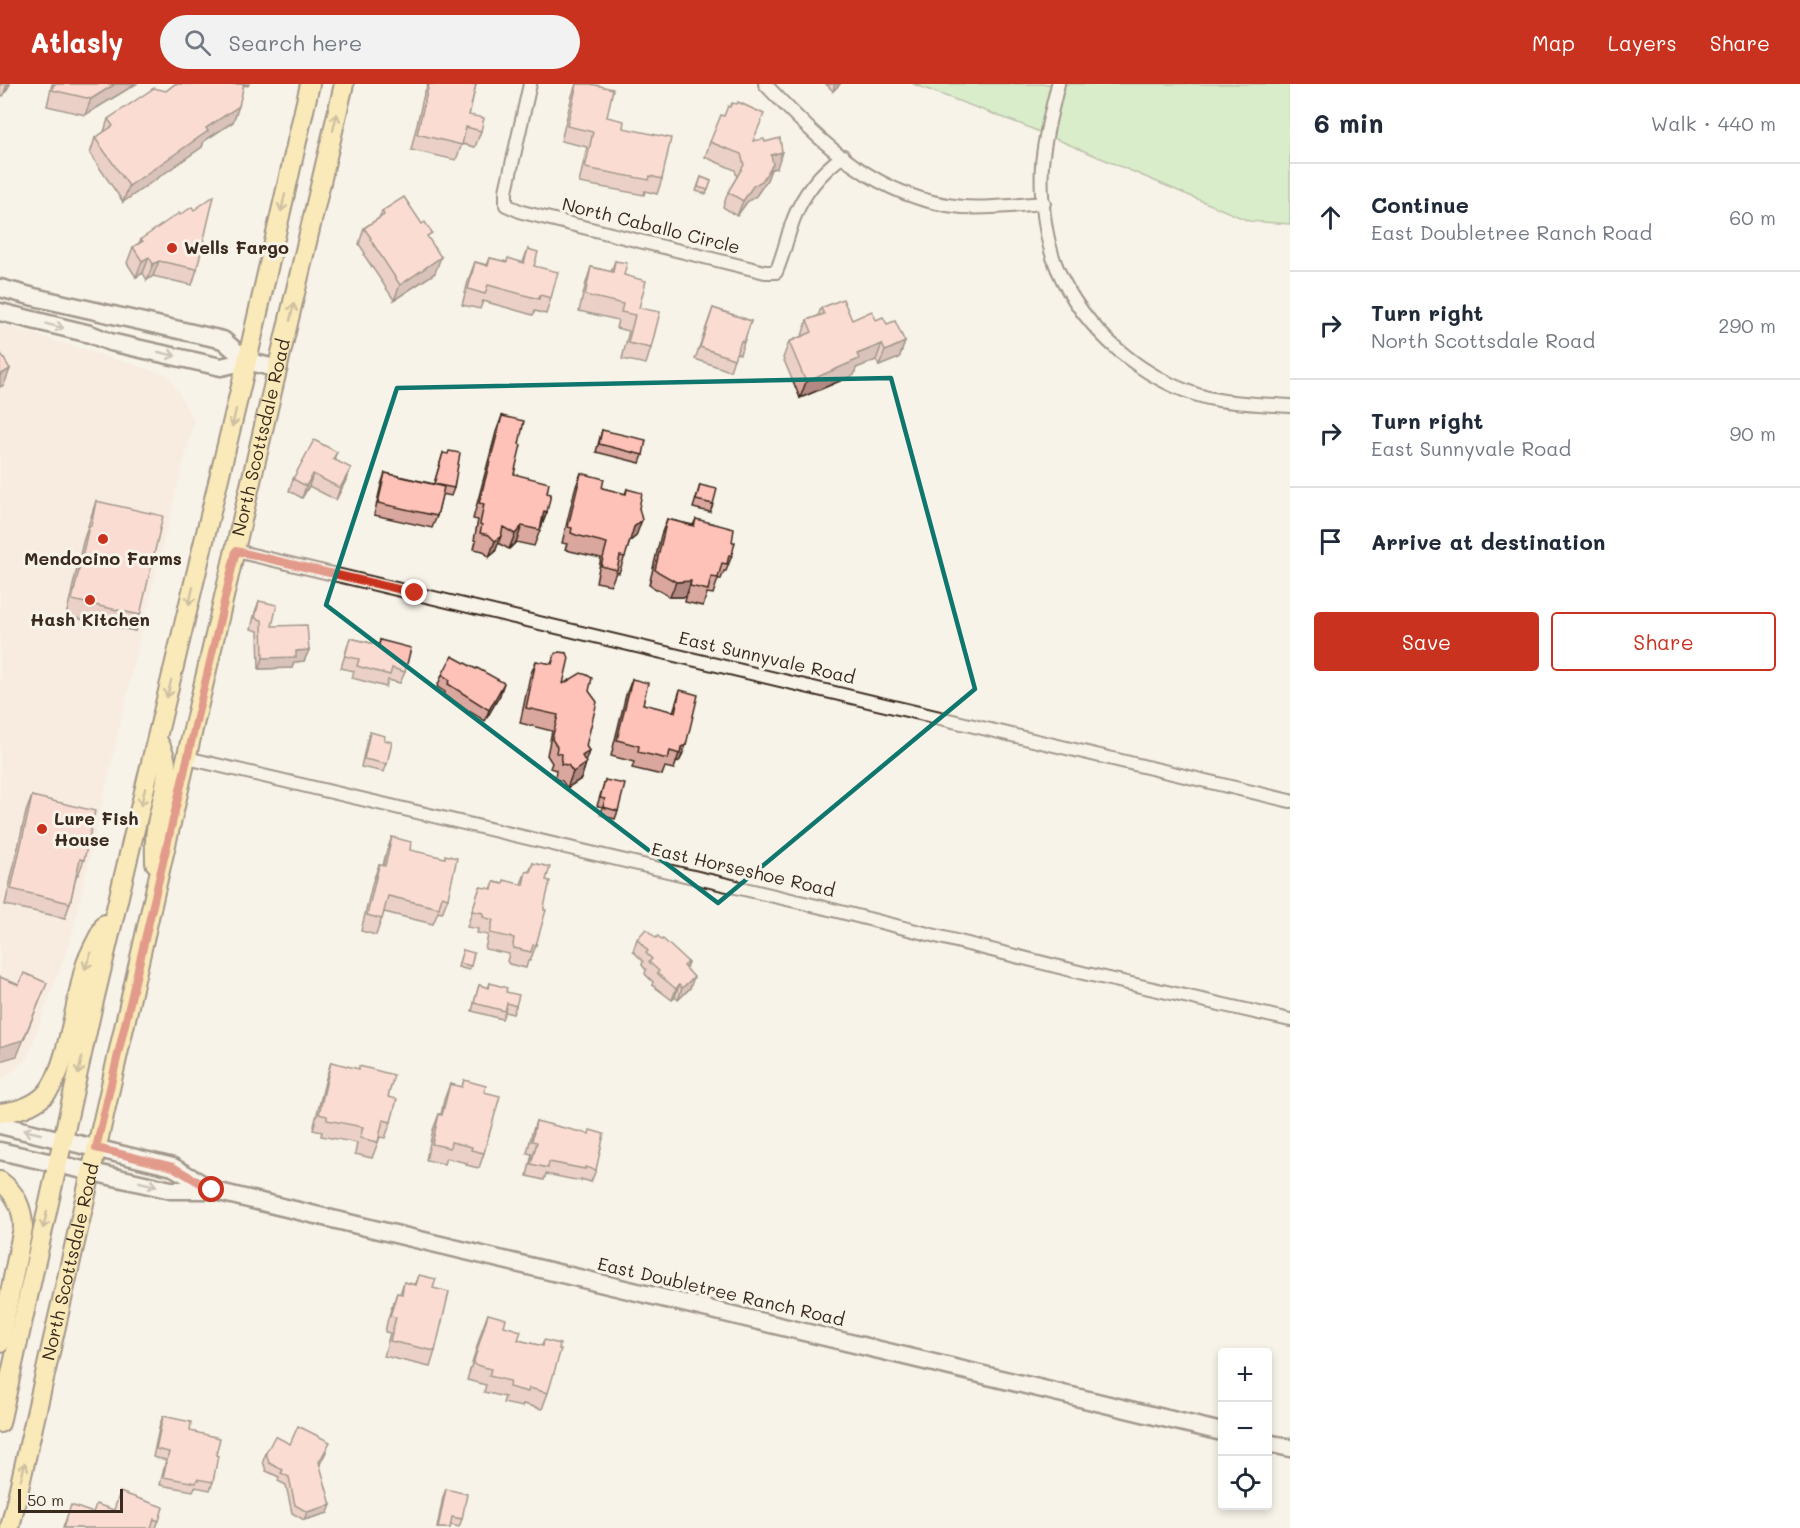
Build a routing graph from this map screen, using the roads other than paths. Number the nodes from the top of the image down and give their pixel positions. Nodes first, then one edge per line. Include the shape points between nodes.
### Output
1 (310, 84) edge
2 (344, 84) edge
3 (530, 84) edge
4 (765, 84) edge
5 (1058, 84) edge
6 (843, 156) junction
7 (1044, 203) junction
8 (0, 288) edge
9 (0, 312) edge
10 (247, 362) junction
11 (278, 369) junction
12 (1290, 406) edge
13 (236, 551) junction
14 (157, 740) junction
15 (187, 758) junction
16 (1290, 801) edge
17 (120, 889) junction
18 (154, 896) junction
19 (1290, 1020) edge
20 (0, 1113) edge
21 (0, 1125) edge
22 (63, 1140) junction
23 (96, 1148) junction
24 (0, 1151) edge
25 (58, 1163) junction
26 (91, 1170) junction
27 (0, 1181) edge
28 (212, 1190) junction
29 (0, 1343) edge
30 (0, 1423) edge
31 (1218, 1431) edge
32 (1272, 1444) edge
33 (1290, 1448) edge
34 (10, 1528) edge

1 -> 10 main road, North Scottsdale Road
11 -> 2 main road, North Scottsdale Road
3 - 6 street, North Caballo Circle via 506,205 765,272 776,272 807,192 826,168
4 - 6 street via 804,125
5 - 7 street via 1042,166
6 - 7 street via 875,181 934,203 964,207
7 - 12 street via 1057,267 1073,297 1093,324 1129,359 1161,379 1209,398
8 - 10 main road via 223,340
9 -> 10 main road via 221,367
10 - 11 main road
10 -> 14 main road, North Scottsdale Road
11 - 13 main road, North Scottsdale Road
13 - 15 main road, North Scottsdale Road
13 - 16 street, East Sunnyvale Road
14 -> 17 main road, North Scottsdale Road
14 - 18 main road via 165,752 168,769 156,829
15 - 18 main road, North Scottsdale Road
15 - 19 street, East Horseshoe Road
17 -> 20 main road via 87,960 53,1083 34,1102
17 -> 22 main road, North Scottsdale Road
18 - 23 main road, North Scottsdale Road
22 -> 21 main road, East Doubletree Ranch Road
22 - 23 main road, East Doubletree Ranch Road
22 - 25 main road, North Scottsdale Road
23 - 26 main road, North Scottsdale Road
23 - 28 main road, East Doubletree Ranch Road via 173,1167
24 - 25 main road, East Doubletree Ranch Road
25 - 26 main road, East Doubletree Ranch Road
25 -> 30 main road, North Scottsdale Road
26 -> 28 main road, East Doubletree Ranch Road via 171,1190
34 -> 26 main road, North Scottsdale Road
27 - 29 main road via 18,1201 23,1219
28 - 31 main road, East Doubletree Ranch Road
32 - 33 main road

